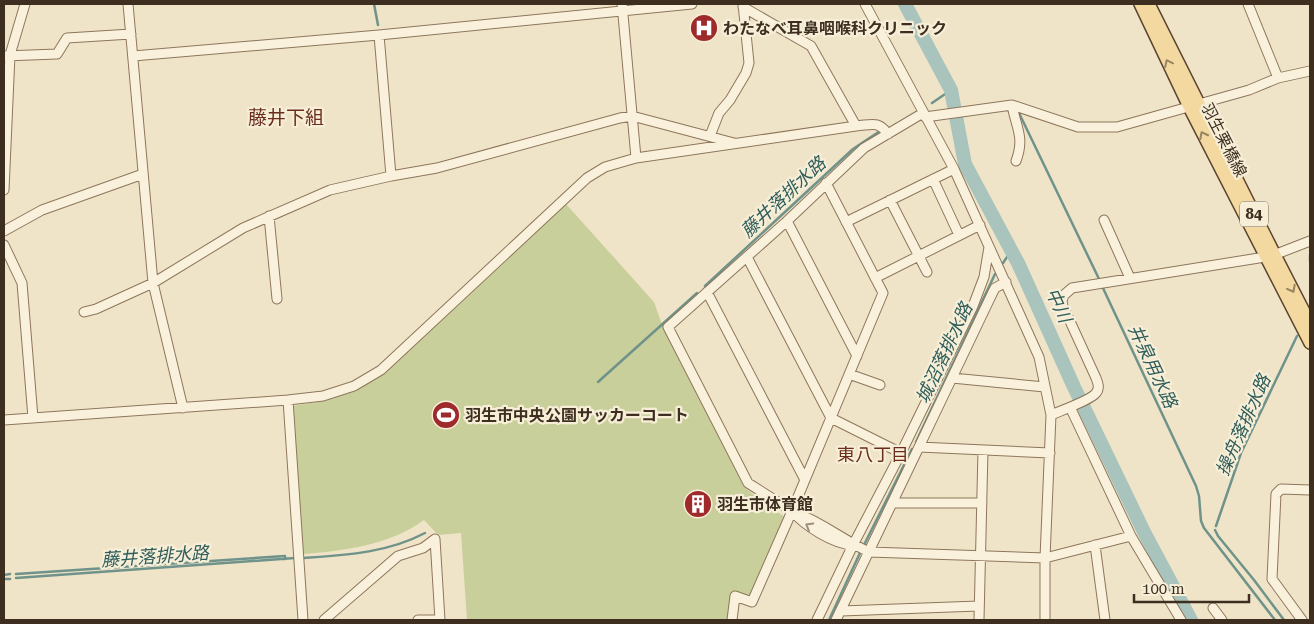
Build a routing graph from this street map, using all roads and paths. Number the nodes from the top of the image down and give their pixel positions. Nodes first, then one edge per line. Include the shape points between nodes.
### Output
1 (24, 4) edge
2 (128, 4) edge
3 (692, 4) edge
4 (865, 4) edge
5 (1140, 4) edge
6 (1149, 4) edge
7 (1248, 4) edge
8 (743, 5) edge
9 (623, 7) edge
10 (131, 34) junction
11 (379, 35) junction
12 (7, 56) edge
13 (133, 56) junction
14 (1310, 71) edge
15 (1278, 78) junction
16 (1012, 105) junction
17 (1194, 106) junction
18 (924, 115) junction
19 (632, 116) junction
20 (856, 126) junction
21 (888, 134) junction
22 (710, 136) junction
23 (739, 144) junction
24 (636, 158) junction
25 (1016, 161) dead end
26 (954, 169) junction
27 (143, 174) junction
28 (391, 176) junction
29 (932, 179) junction
30 (826, 183) junction
31 (4, 190) edge
32 (890, 200) junction
33 (269, 216) junction
34 (1104, 220) dead end
35 (787, 222) junction
36 (846, 222) junction
37 (980, 225) junction
38 (4, 231) edge
39 (959, 236) junction
40 (1310, 241) edge
41 (4, 245) edge
42 (989, 246) junction
43 (919, 256) junction
44 (1270, 256) junction
45 (747, 257) junction
46 (927, 272) dead end
47 (875, 278) junction
48 (1130, 278) junction
49 (1006, 282) junction
50 (153, 283) junction
51 (707, 292) junction
52 (277, 299) dead end
53 (84, 312) dead end
54 (1310, 323) edge
55 (1310, 343) edge
56 (857, 356) junction
57 (849, 374) junction
58 (952, 378) junction
59 (880, 386) dead end
60 (1045, 388) junction
61 (288, 400) junction
62 (1073, 405) junction
63 (183, 408) junction
64 (1051, 415) junction
65 (33, 418) junction
66 (831, 418) junction
67 (4, 420) edge
68 (906, 442) junction
69 (918, 448) junction
70 (983, 450) junction
71 (901, 453) junction
72 (1050, 453) junction
73 (805, 480) junction
74 (1310, 490) edge
75 (892, 503) junction
76 (982, 503) junction
77 (792, 512) junction
78 (1131, 536) junction
79 (853, 545) junction
80 (1095, 545) junction
81 (870, 552) junction
82 (982, 556) junction
83 (1045, 558) junction
84 (979, 606) junction
85 (1213, 608) dead end
86 (841, 611) junction
87 (303, 620) edge
88 (324, 620) edge
89 (418, 620) edge
90 (440, 620) edge
91 (732, 620) edge
92 (817, 620) edge
93 (836, 620) edge
94 (979, 620) edge
95 (1045, 620) edge
96 (1105, 620) edge
97 (1181, 620) edge
98 (1222, 620) edge
99 (1302, 620) edge

1 - 12 street
2 - 10 street
3 - 9 street
4 - 18 street
17 -> 5 main road, 羽生栗橋線 / 84
6 - 17 main road, 羽生栗橋線 / 84
7 - 15 street
8 - 20 street via 811,46
8 - 22 street via 749,63 730,100 718,113
9 - 11 street
9 - 19 street
10 - 12 street via 67,38 57,54
10 - 13 street
11 - 13 street
11 - 28 street
12 - 31 street
13 - 27 street
14 - 15 street
15 - 17 street
16 - 17 street via 1078,127 1117,127
16 - 18 street
16 - 25 street via 1020,130
17 - 44 main road, 羽生栗橋線 / 84
18 - 21 street
18 - 26 street
19 - 22 street
19 - 24 street
19 - 28 street via 436,168
20 - 21 street via 878,124
20 - 23 street
21 - 30 street via 864,148
22 - 23 street
23 - 24 street
24 - 61 street via 605,167 587,178 381,370 354,386 323,396
26 - 29 street
26 - 37 street
27 - 38 street via 42,210
27 - 50 street
28 - 33 street via 330,190
29 - 32 street
29 - 39 street
30 - 35 street
30 - 36 street
32 - 36 street
32 - 43 street
33 - 50 street via 243,228
33 - 52 street
34 - 48 street
35 - 45 street
35 - 56 street
36 - 47 street
37 - 39 street
37 - 42 street
39 - 43 street
40 - 44 street
41 - 65 street via 22,283
42 - 49 street
42 - 68 street via 984,276 973,306
43 - 46 street
43 - 47 street
44 - 48 street
44 -> 54 main road, 羽生栗橋線 / 84
44 - 55 main road, 羽生栗橋線 / 84
45 - 51 street
45 - 66 street
47 - 56 street via 883,293
48 - 62 street via 1072,288 1064,295 1063,306 1098,383 1097,392
49 - 58 street via 995,288
49 - 60 street via 1039,357
50 - 53 street
50 - 63 street
51 - 73 street
51 - 77 street via 668,327 748,484
56 - 57 street
57 - 59 street
57 - 66 street
58 - 60 street
58 - 69 street
60 - 64 street
61 - 63 street
61 - 87 street
62 - 64 street
62 - 78 street
63 - 65 street
64 - 72 street
65 - 67 street
66 - 71 street
66 - 73 street
68 - 69 street
68 - 71 street
69 - 70 street
69 - 75 street
70 - 72 street
70 - 76 street
71 - 79 street
72 - 83 street
73 - 77 street
74 - 99 street via 1281,489 1276,494 1272,579
75 - 76 street
75 - 81 street
76 - 82 street
77 - 79 street via 801,522 842,544
77 - 91 street via 752,602 735,596
78 - 80 street
78 - 97 street
79 - 81 street
79 - 92 street
80 - 83 street
80 - 96 street
81 - 82 street
81 - 86 street
82 - 83 street
82 - 84 street
83 - 95 street
84 - 86 street
84 - 94 street
85 - 98 street
86 - 93 street
88 - 90 street via 398,556 423,548 435,539
89 - 90 street

